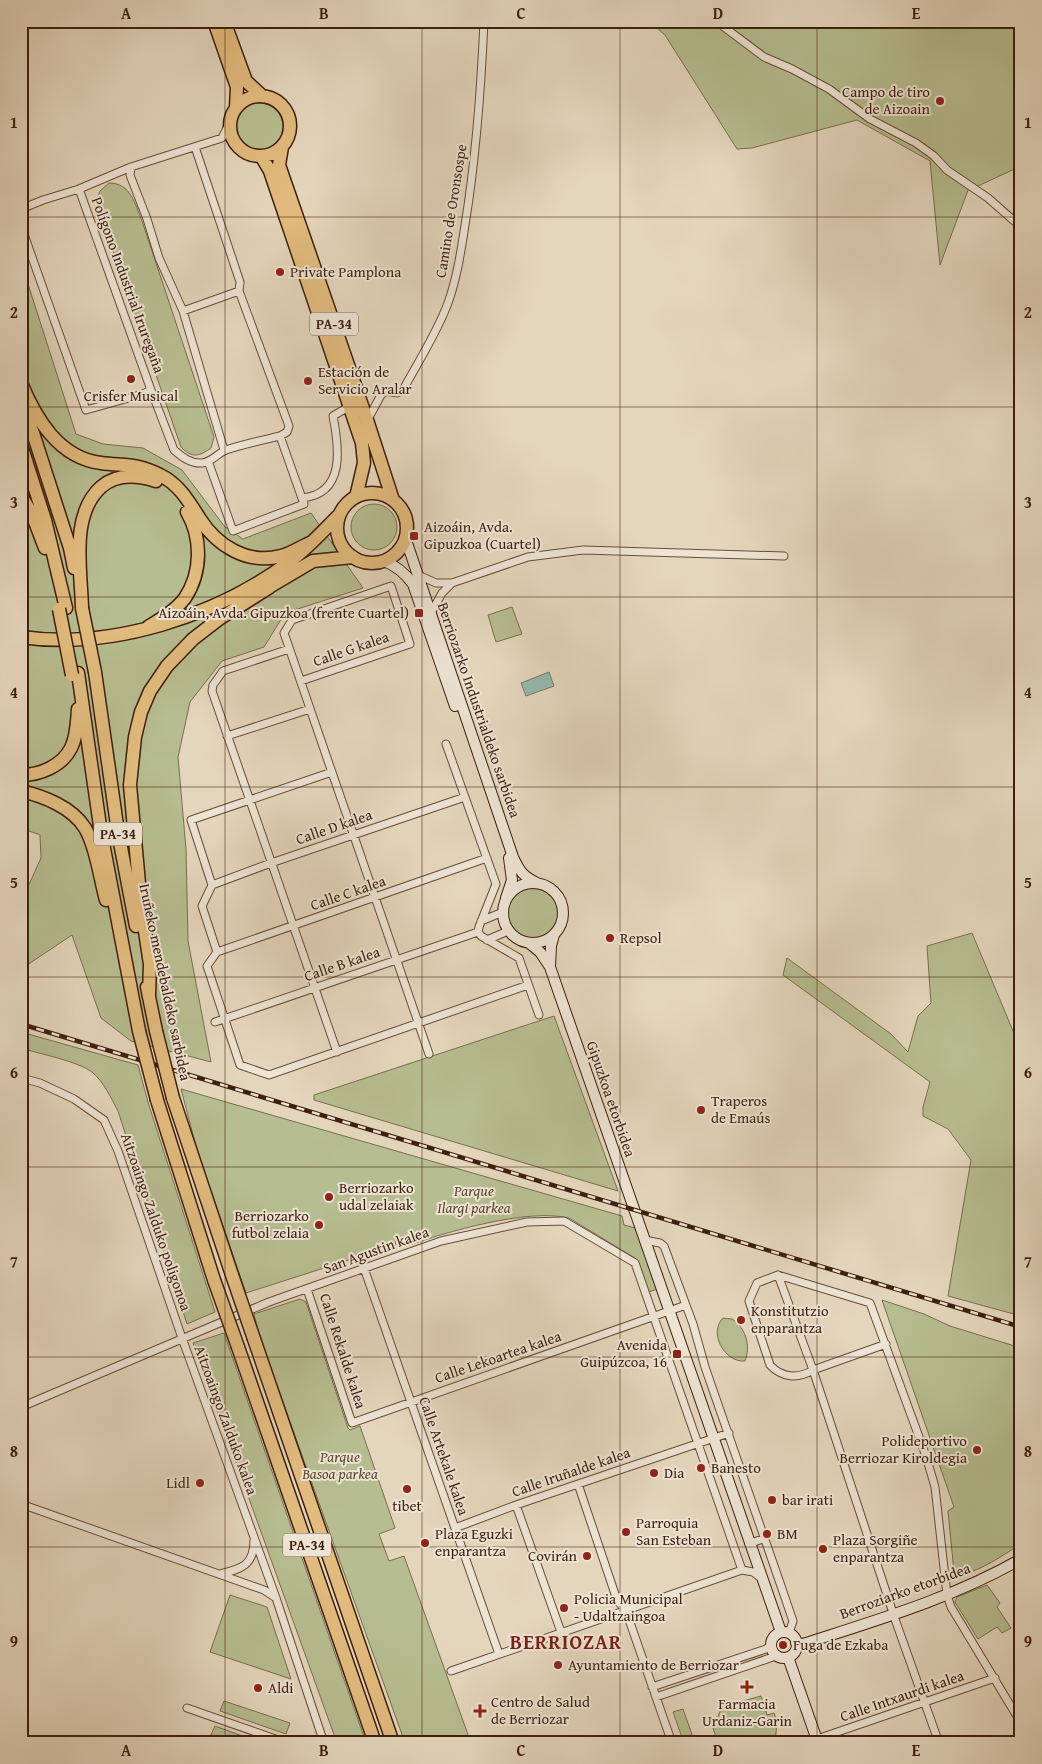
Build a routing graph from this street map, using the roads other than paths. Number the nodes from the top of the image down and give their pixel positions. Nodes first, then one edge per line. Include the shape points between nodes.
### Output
1 (214, 21) edge
2 (224, 21) edge
3 (484, 21) edge
4 (716, 21) edge
5 (261, 95) junction
6 (236, 107) junction
7 (230, 122) junction
8 (195, 147) junction
9 (282, 147) junction
10 (261, 156) junction
11 (130, 167) junction
12 (79, 189) junction
13 (21, 209) edge
14 (21, 226) edge
15 (1021, 227) edge
16 (239, 291) junction
17 (183, 311) junction
18 (21, 383) edge
19 (151, 390) junction
20 (21, 404) edge
21 (350, 406) junction
22 (367, 420) junction
23 (280, 436) junction
24 (21, 446) edge
25 (224, 450) junction
26 (208, 461) junction
27 (21, 496) edge
28 (356, 497) junction
29 (302, 498) junction
30 (393, 500) junction
31 (339, 515) junction
32 (405, 537) junction
33 (312, 542) junction
34 (784, 556) dead end
35 (353, 557) junction
36 (384, 561) junction
37 (418, 575) junction
38 (452, 583) junction
39 (270, 587) junction
40 (82, 608) junction
41 (63, 609) junction
42 (430, 612) junction
43 (148, 627) junction
44 (24, 639) edge
45 (289, 648) junction
46 (300, 681) junction
47 (80, 687) junction
48 (310, 710) junction
49 (227, 736) junction
50 (446, 744) dead end
51 (332, 772) junction
52 (21, 775) edge
53 (21, 791) edge
54 (466, 798) junction
55 (250, 800) junction
56 (354, 835) junction
57 (487, 858) junction
58 (271, 863) junction
59 (537, 883) junction
60 (212, 885) junction
61 (376, 898) junction
62 (506, 898) junction
63 (502, 912) junction
64 (481, 921) junction
65 (294, 927) junction
66 (508, 931) junction
67 (478, 932) junction
68 (554, 935) junction
69 (487, 940) junction
70 (529, 943) junction
71 (218, 952) junction
72 (397, 960) junction
73 (550, 967) junction
74 (127, 974) junction
75 (528, 985) junction
76 (315, 988) junction
77 (149, 995) junction
78 (539, 1015) dead end
79 (224, 1018) junction
80 (215, 1022) dead end
81 (419, 1023) junction
82 (337, 1052) junction
83 (429, 1054) dead end
84 (21, 1078) edge
85 (644, 1240) junction
86 (364, 1268) junction
87 (778, 1275) junction
88 (307, 1288) junction
89 (686, 1305) junction
90 (669, 1312) junction
91 (654, 1317) junction
92 (182, 1338) junction
93 (886, 1344) junction
94 (813, 1370) junction
95 (411, 1402) junction
96 (21, 1407) edge
97 (352, 1423) joint
98 (729, 1433) junction
99 (713, 1439) junction
100 (697, 1444) junction
101 (578, 1484) junction
102 (21, 1504) edge
103 (516, 1505) junction
104 (455, 1528) junction
105 (254, 1535) junction
106 (765, 1538) junction
107 (750, 1544) junction
108 (1021, 1559) edge
109 (742, 1570) junction
110 (219, 1574) junction
111 (761, 1578) junction
112 (947, 1595) junction
113 (276, 1598) junction
114 (626, 1611) junction
115 (893, 1613) junction
116 (561, 1632) junction
117 (785, 1633) junction
118 (796, 1643) junction
119 (770, 1644) junction
120 (499, 1654) junction
121 (776, 1656) junction
122 (788, 1657) junction
123 (367, 1667) junction
124 (451, 1671) dead end
125 (995, 1678) junction
126 (652, 1687) junction
127 (656, 1697) junction
128 (925, 1702) junction
129 (1017, 1707) edge
130 (187, 1708) dead end
131 (1021, 1723) edge
132 (817, 1741) edge
133 (286, 1743) edge
134 (324, 1743) edge
135 (375, 1743) edge
136 (393, 1743) edge
137 (398, 1743) edge
138 (672, 1743) edge
139 (939, 1743) edge

1 - 6 highway via 237,87
2 - 5 highway, PA-34 via 246,81
3 - 22 street, Camino de Oronsospe via 470,196 452,291 444,315 401,392 386,391 381,395
4 - 15 street via 764,58 823,85 870,119 916,143
5 - 6 highway via 247,98
5 - 9 highway, PA-34 via 280,102 288,113 289,138
6 - 7 highway
7 - 8 street, Polígono Industrial Iruregaña via 222,138
7 - 10 highway via 231,135 238,146 248,154
8 - 11 street, Polígono Industrial Iruregaña
8 - 16 street via 240,282
9 - 10 highway via 273,154
9 - 22 highway, PA-34 via 279,165
10 - 21 highway, PA-34 via 270,171
11 - 12 street, Polígono Industrial Iruregaña
11 - 17 street via 159,258
12 - 13 street, Polígono Industrial Iruregaña
12 - 19 street, Polígono Industrial Iruregaña
14 - 19 street, Polígono Industrial Iruregaña via 86,410
16 - 17 street
16 - 23 street via 289,426 287,432
17 - 25 street
18 - 33 highway via 34,410 63,448 99,463 138,465 161,475 176,485 213,537 227,548 261,558 281,556
19 - 26 street, Polígono Industrial Iruregaña via 174,450 190,461
20 - 40 highway via 70,548
21 - 28 highway, PA-34 via 362,443 364,463
21 - 29 street via 333,416 338,454 332,481 311,498
22 - 30 highway, PA-34
23 - 25 street
23 - 29 street
24 - 41 highway via 45,520
25 - 26 street
26 - 29 street via 233,530 304,504
27 - 41 highway via 44,545
28 - 30 highway via 375,493
28 - 31 highway
30 - 32 highway, PA-34 via 404,517
31 - 33 highway
31 - 35 highway via 339,539
32 - 36 highway via 395,554
32 - 37 main road, Berriozarko Industrialdeko sarbidea
33 - 43 highway via 250,588 218,605
34 - 38 street via 583,550 528,557
35 - 36 highway via 364,562
35 - 39 highway via 313,561
36 - 62 main road, Berriozarko Industrialdeko sarbidea via 406,574 413,584 511,864 512,880
37 - 38 street via 436,583
37 - 42 main road, Berriozarko Industrialdeko sarbidea
38 - 42 street
39 - 44 highway via 204,617 151,635 71,646
39 - 77 highway via 192,639 167,666 141,712 130,785 141,906 150,964
40 - 43 highway via 80,530 85,508 94,494 108,482 124,476 142,476 161,483 180,500 192,520 198,539 198,560 184,598 166,616
40 - 77 highway, Iruñeko mendebaldeko sarbidea / PA-34, bridge via 95,672 118,832
41 - 47 highway, bridge
42 - 59 main road, Berriozarko Industrialdeko sarbidea via 518,869
43 - 44 highway via 107,637
45 - 46 street
45 - 46 street, Calle G kalea via 284,633 292,620 391,586 410,644
45 - 49 street via 223,671 213,685 212,691
46 - 48 street
47 - 52 highway via 76,734 71,748 49,769
47 - 74 highway, PA-34 via 101,833
48 - 49 street
48 - 51 street
49 - 55 street
50 - 54 street
51 - 55 street
51 - 56 street
53 - 74 highway via 57,804 84,827 95,857 115,944
54 - 56 street, Calle D kalea
54 - 57 street
55 - 58 street
55 - 60 street via 191,820
56 - 58 street, Calle D kalea
56 - 61 street
57 - 61 street, Calle C kalea
57 - 64 street via 496,884
58 - 60 street, Calle D kalea
58 - 65 street
59 - 62 main road via 519,886
59 - 68 main road via 554,892 563,909 563,919
60 - 71 street via 202,906
61 - 65 street, Calle C kalea
61 - 72 street
62 - 63 main road
63 - 64 street
63 - 66 main road
64 - 67 street
65 - 71 street, Calle C kalea
65 - 76 street
66 - 69 street
66 - 70 main road
67 - 69 street
67 - 72 street, Calle B kalea
68 - 70 main road via 538,943
68 - 73 main road, Gipuzkoa etorbidea
69 - 75 street via 519,958
70 - 73 main road, Gipuzkoa etorbidea
71 - 79 street via 207,966
72 - 76 street, Calle B kalea
72 - 81 street
73 - 85 main road, Gipuzkoa etorbidea
74 - 135 highway, PA-34, bridge via 157,1100 214,1280
75 - 78 street
75 - 81 street
76 - 79 street, Calle B kalea
76 - 82 street
77 - 123 highway, Iruñeko mendebaldeko sarbidea / PA-34, bridge via 174,1098
79 - 80 street, Calle B kalea
79 - 82 street via 240,1065 269,1075
81 - 82 street
81 - 83 street
84 - 92 street, Aitzoaingo Zalduko poligonoa via 74,1099 104,1120 118,1151
85 - 89 street via 664,1246
85 - 90 main road, Gipuzkoa etorbidea
86 - 88 street, San Agustin kalea
86 - 91 street, San Agustin kalea via 441,1241 527,1222 564,1221 635,1263
86 - 95 street, Calle Artekale kalea
87 - 93 street via 870,1303
87 - 94 street
87 - 94 street via 757,1283 749,1301 770,1365 795,1377
88 - 92 street, San Agustin kalea
88 - 97 street, Calle Rekalde kalea
89 - 90 street
89 - 98 street
90 - 91 street
90 - 99 main road, Gipuzkoa etorbidea
91 - 95 street, Calle Lekoartea kalea
91 - 100 street
92 - 96 street, Aitzoaingo Zalduko kalea
92 - 105 street, Aitzoaingo Zalduko kalea
93 - 94 street
93 - 112 street via 935,1487
94 - 115 street
95 - 97 street, Calle Lekoartea kalea
95 - 104 street, Calle Artekale kalea
98 - 99 street
98 - 106 street
99 - 100 street
99 - 107 main road, Gipuzkoa etorbidea
100 - 101 street, Calle Iruñalde kalea
100 - 109 street
101 - 103 street, Calle Iruñalde kalea
101 - 114 street via 617,1600
102 - 110 street
103 - 104 street, Calle Iruñalde kalea
103 - 116 street
104 - 120 street, Calle Artekale kalea
105 - 110 street via 248,1562 237,1570
105 - 113 street, Aitzoaingo Zalduko kalea
106 - 107 street
106 - 117 street via 792,1621
107 - 111 main road, Gipuzkoa etorbidea
108 - 112 main road, Berroziarko etorbidea
109 - 111 street
109 - 114 street
110 - 113 street via 264,1590
111 - 117 main road, Gipuzkoa etorbidea
112 - 115 main road, Berroziarko etorbidea
112 - 125 street
113 - 134 street, Aitzoaingo Zalduko kalea
114 - 116 street
114 - 126 street
115 - 118 main road, Berroziarko etorbidea via 803,1644
115 - 128 street
116 - 120 street
117 - 118 main road, Gipuzkoa etorbidea via 793,1636
117 - 119 main road via 774,1637
118 - 122 main road via 795,1652
119 - 121 main road
119 - 126 street via 766,1649
120 - 124 street
121 - 122 main road
121 - 127 street
122 - 132 main road
123 - 136 highway, Iruñeko mendebaldeko sarbidea / PA-34
123 - 137 highway
125 - 128 street, Calle Intxaurdi kalea
125 - 129 street
126 - 127 street
127 - 138 street
128 - 132 street, Calle Intxaurdi kalea
128 - 139 street
129 - 131 street
130 - 133 street

